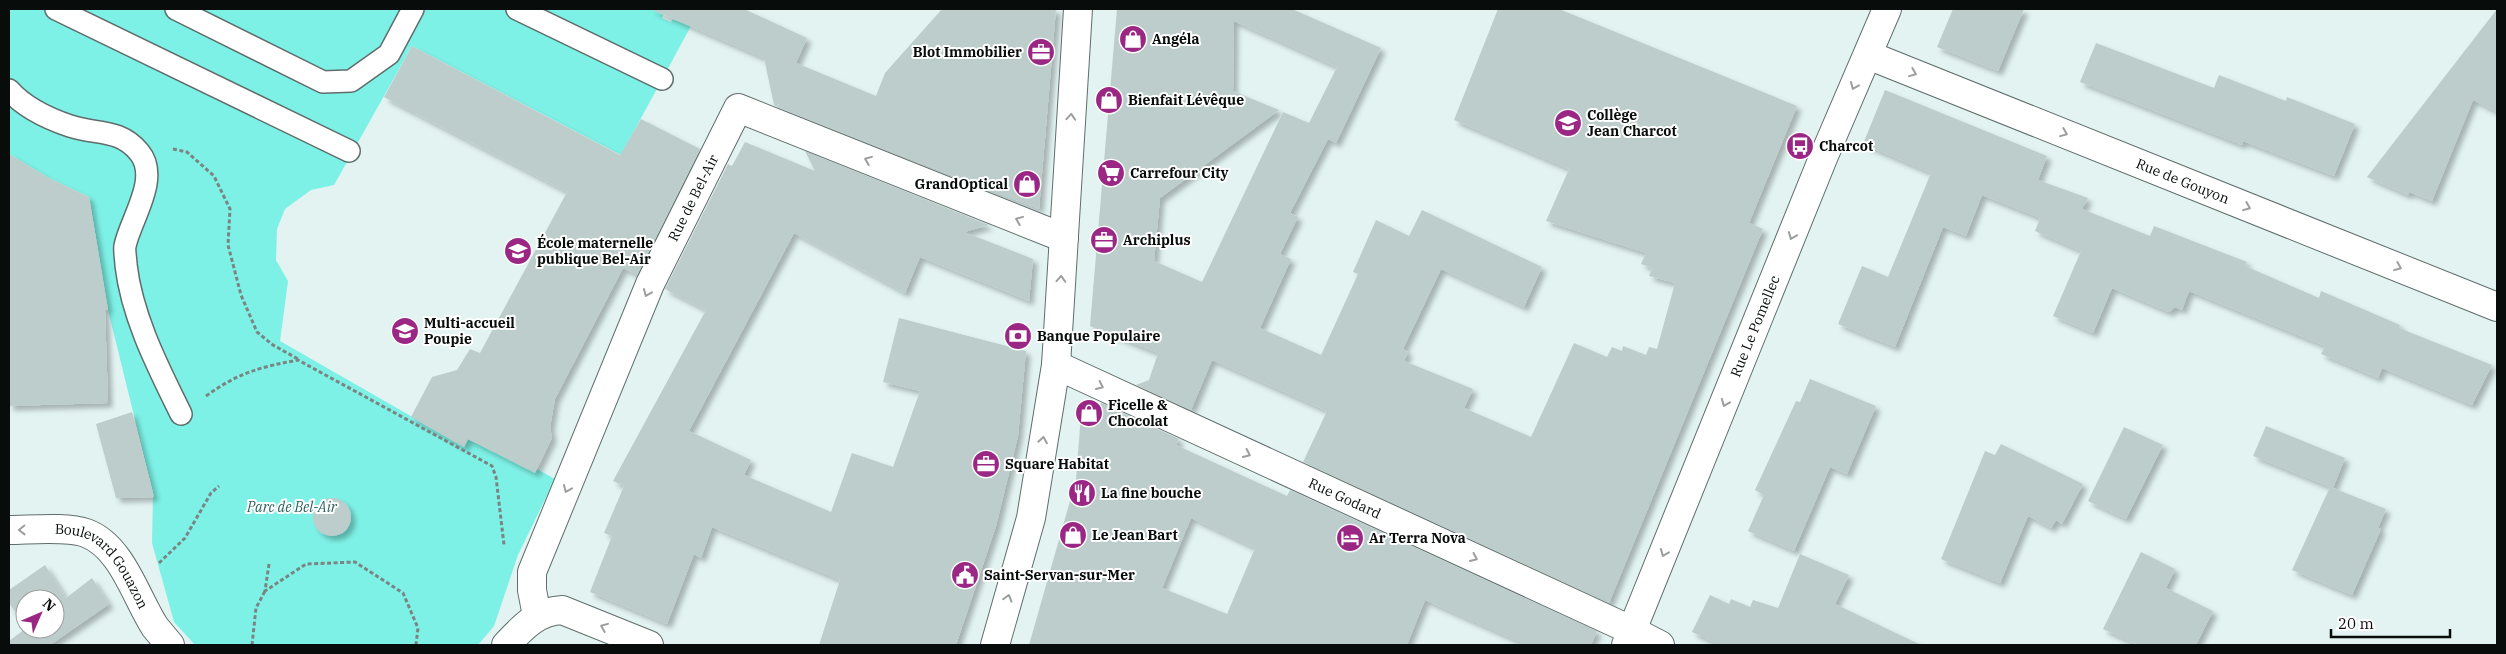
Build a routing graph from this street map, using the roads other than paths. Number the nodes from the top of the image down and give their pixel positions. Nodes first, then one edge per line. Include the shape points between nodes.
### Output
1 (56, 9) edge
2 (176, 9) edge
3 (413, 9) edge
4 (517, 9) edge
5 (1078, 9) edge
6 (1887, 9) edge
7 (1868, 55) junction
8 (662, 79) dead end
9 (9, 90) edge
10 (349, 151) dead end
11 (1064, 238) junction
12 (2497, 307) edge
13 (1056, 365) junction
14 (181, 414) road end
15 (9, 530) edge
16 (537, 616) junction
17 (1630, 638) edge
18 (170, 645) edge
19 (506, 645) edge
20 (649, 645) edge
21 (994, 645) edge
22 (1660, 645) edge

1 - 10 lane
2 - 3 lane via 323,82 351,81 389,54
4 - 8 lane
11 -> 5 street
6 - 7 street, Rue Le Pomellec
7 -> 12 street, Rue de Gouyon
7 -> 17 street, Rue Le Pomellec via 1823,158
9 - 14 lane via 19,102 71,126 118,135 140,153 148,176 124,247 129,286 154,358
13 -> 11 street
11 -> 16 street, Rue de Bel-Air via 738,108 650,284 532,572
13 -> 17 street, Rue Godard
21 -> 13 street via 1030,518
18 -> 15 street, Boulevard Gouazon via 155,626 128,573 104,546 86,533 53,529
16 - 19 street
20 -> 16 street via 562,610 549,610
17 - 22 street, Rue Godard

